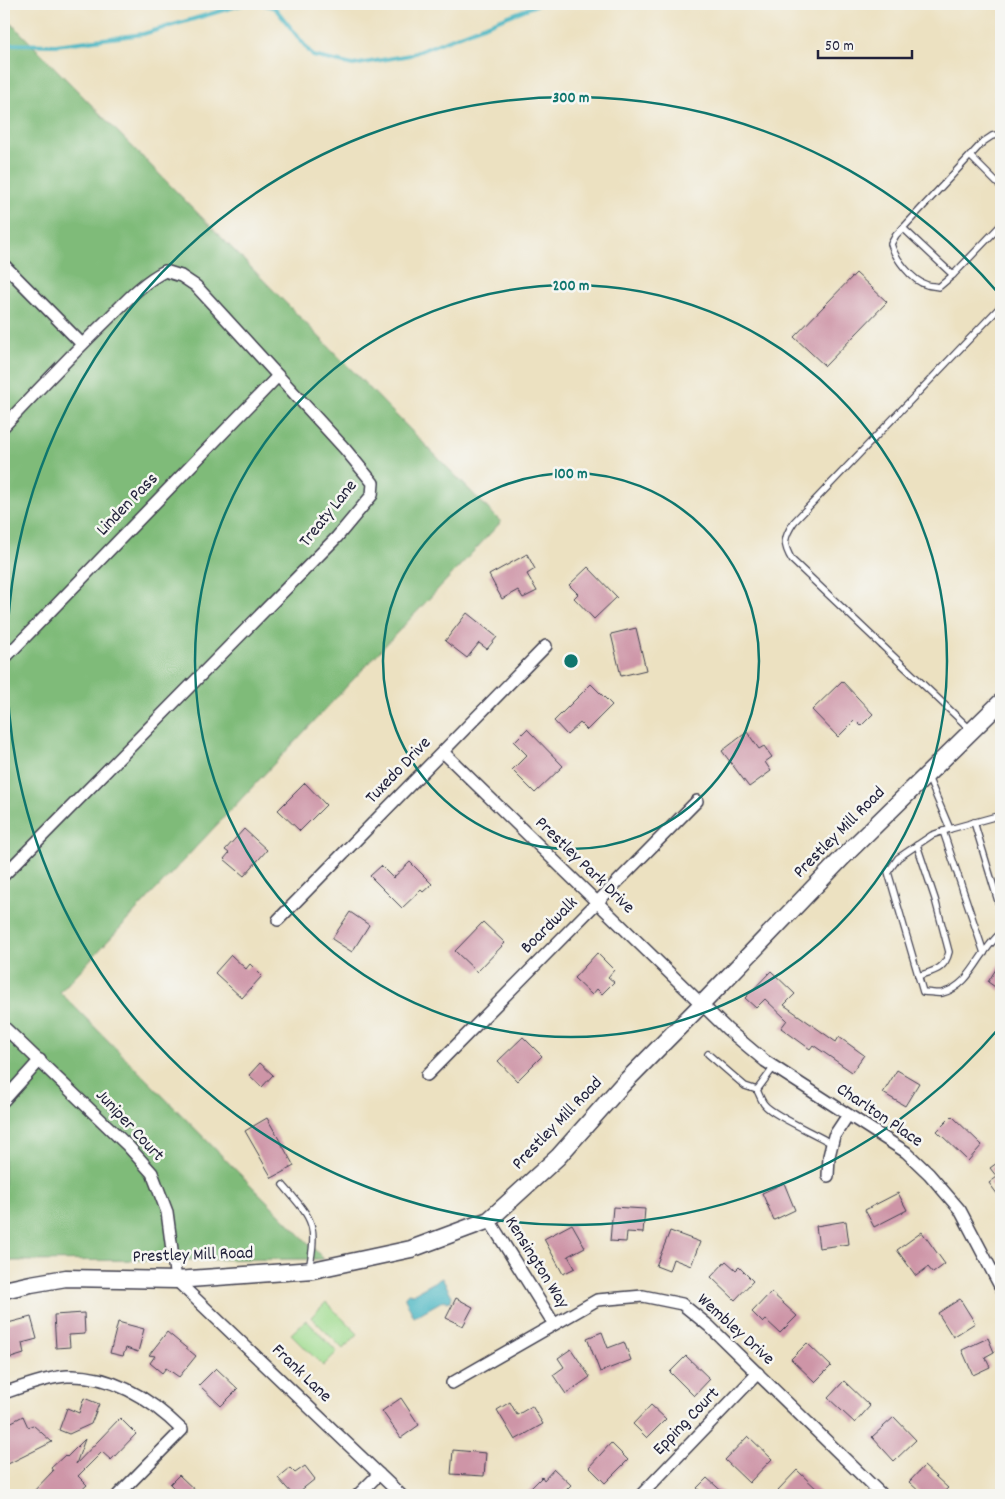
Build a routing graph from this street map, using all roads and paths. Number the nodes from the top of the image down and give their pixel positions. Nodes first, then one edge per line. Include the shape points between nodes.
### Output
1 (1001, 134) edge
2 (970, 156) junction
3 (1001, 187) edge
4 (1001, 225) edge
5 (903, 228) junction
6 (4, 265) edge
7 (952, 275) junction
8 (1001, 306) edge
9 (82, 344) junction
10 (278, 376) junction
11 (4, 426) edge
12 (546, 646) dead end
13 (4, 659) edge
14 (1001, 702) edge
15 (972, 731) junction
16 (443, 752) junction
17 (928, 775) junction
18 (697, 801) dead end
19 (1001, 815) edge
20 (974, 822) junction
21 (947, 830) junction
22 (917, 845) junction
23 (4, 875) edge
24 (597, 903) junction
25 (1001, 911) edge
26 (278, 920) dead end
27 (1001, 934) edge
28 (984, 953) junction
29 (918, 976) junction
30 (701, 1005) junction
31 (4, 1027) edge
32 (708, 1054) dead end
33 (40, 1060) junction
34 (774, 1067) junction
35 (427, 1075) dead end
36 (757, 1090) junction
37 (4, 1100) edge
38 (848, 1115) junction
39 (832, 1144) junction
40 (828, 1176) dead end
41 (283, 1185) dead end
42 (489, 1220) junction
43 (308, 1270) junction
44 (176, 1280) junction
45 (1001, 1288) edge
46 (4, 1290) edge
47 (554, 1324) junction
48 (758, 1373) junction
49 (452, 1383) dead end
50 (4, 1394) edge
51 (379, 1474) junction
52 (118, 1495) edge
53 (358, 1495) edge
54 (401, 1495) edge
55 (641, 1495) edge
56 (882, 1495) edge

1 - 2 lane via 983,142
2 - 3 lane
2 - 5 lane
4 - 7 lane
5 - 7 lane
5 - 7 lane via 891,244 893,252 916,278 926,285 938,287
6 - 9 street
8 - 15 lane via 794,522 785,542 792,560
9 - 10 street, Treaty Lane via 142,286 165,272 181,276 196,286
9 - 11 street, Treaty Lane
10 - 13 street, Linden Pass
10 - 23 street, Treaty Lane via 373,483 372,495 337,537
12 - 16 street, Tuxedo Drive
14 - 15 street, Prestley Mill Road
15 - 17 street, Prestley Mill Road
16 - 24 street, Prestley Park Drive
16 - 26 street, Tuxedo Drive
17 - 21 lane
17 - 30 street, Prestley Mill Road via 843,857
18 - 24 street, Boardwalk
19 - 20 lane
20 - 21 lane
20 - 25 lane
21 - 22 lane
21 - 28 lane
22 - 29 lane via 898,858 888,872
22 - 29 lane via 950,952 940,969
24 - 30 street, Prestley Park Drive
24 - 35 street, Boardwalk
27 - 28 lane
28 - 29 lane via 959,986 942,993 923,992
30 - 34 street, Charlton Place
30 - 42 street, Prestley Mill Road via 622,1085 558,1157
31 - 33 street, Juniper Court
32 - 36 lane via 745,1086
33 - 37 street
33 - 44 street, Juniper Court via 152,1173 167,1212
34 - 36 lane
34 - 38 street, Charlton Place
36 - 39 lane via 765,1105
38 - 39 street
38 - 45 street, Charlton Place via 906,1152 929,1174 960,1210
39 - 40 street
41 - 43 lane via 303,1208 313,1227 314,1247
42 - 43 street, Prestley Mill Road via 410,1249
42 - 47 street, Kensington Way
43 - 44 street, Prestley Mill Road
44 - 46 street, Prestley Mill Road via 66,1278
44 - 51 street, Frank Lane
47 - 48 street, Wembley Drive via 597,1300 643,1296 682,1304 710,1326
47 - 49 street, Wembley Drive
48 - 55 street, Epping Court
48 - 56 street, Wembley Drive
50 - 52 street via 66,1376 112,1382 161,1409 182,1430
51 - 53 street
51 - 54 street, Frank Lane

